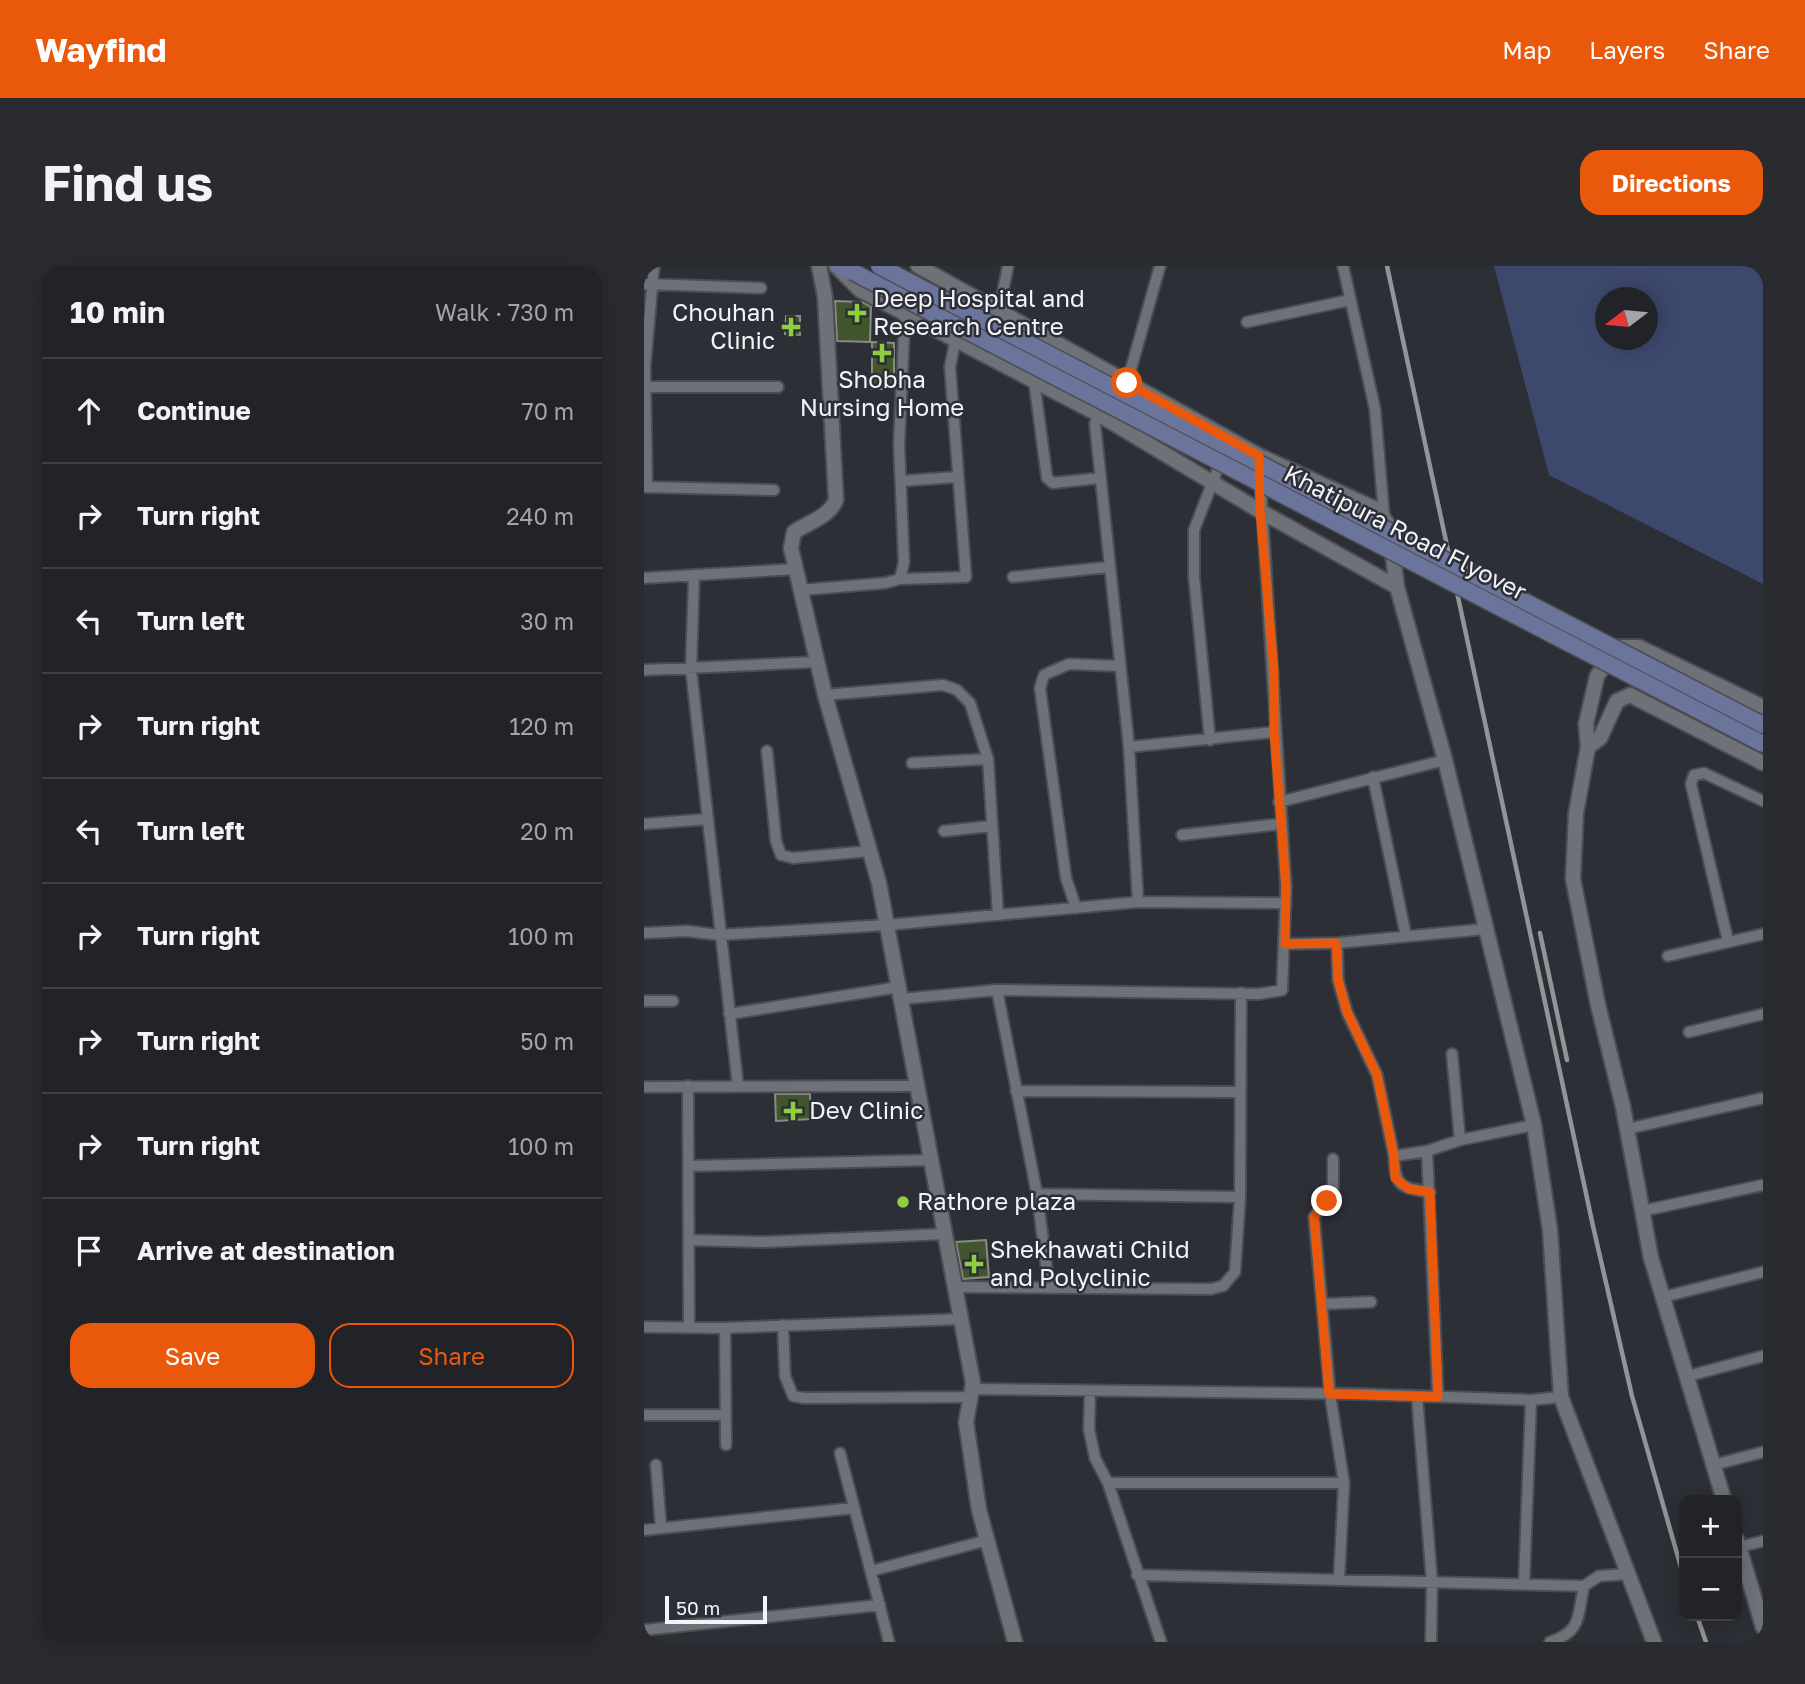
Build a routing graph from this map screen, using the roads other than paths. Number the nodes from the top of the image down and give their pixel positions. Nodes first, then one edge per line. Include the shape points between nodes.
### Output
1 (654, 266) edge
2 (819, 266) edge
3 (879, 266) edge
4 (918, 266) edge
5 (1008, 266) edge
6 (1160, 266) edge
7 (1343, 266) edge
8 (843, 268) edge
9 (648, 285) edge
10 (761, 288) dead end
11 (1350, 300) junction
12 (999, 311) junction
13 (905, 313) junction
14 (1247, 321) dead end
15 (955, 342) junction
16 (1034, 380) junction
17 (1127, 383) junction
18 (644, 387) edge
19 (778, 387) dead end
20 (1098, 414) junction
21 (1230, 439) junction
22 (1259, 456) junction
23 (957, 477) junction
24 (1100, 478) junction
25 (901, 481) junction
26 (1212, 481) junction
27 (646, 487) edge
28 (774, 490) dead end
29 (1260, 511) junction
30 (1384, 515) junction
31 (1108, 567) junction
32 (797, 569) junction
33 (694, 577) junction
34 (1013, 577) dead end
35 (644, 578) edge
36 (900, 579) junction
37 (1397, 587) junction
38 (801, 590) junction
39 (816, 662) junction
40 (1119, 666) junction
41 (691, 669) junction
42 (644, 670) edge
43 (825, 695) junction
44 (1763, 707) edge
45 (1763, 725) edge
46 (1274, 732) junction
47 (1210, 740) junction
48 (1763, 744) edge
49 (1129, 747) junction
50 (1588, 747) junction
51 (767, 751) dead end
52 (988, 759) junction
53 (1445, 760) junction
54 (912, 763) dead end
55 (1763, 764) edge
56 (1373, 777) junction
57 (1763, 801) edge
58 (1279, 802) junction
59 (708, 819) junction
60 (644, 824) edge
61 (1280, 824) junction
62 (992, 826) junction
63 (944, 831) dead end
64 (1182, 835) dead end
65 (870, 851) junction
66 (1138, 902) junction
67 (1286, 903) junction
68 (1076, 908) junction
69 (999, 915) junction
70 (887, 925) junction
71 (1485, 929) junction
72 (644, 933) edge
73 (1763, 934) edge
74 (719, 935) junction
75 (1406, 936) junction
76 (1728, 941) junction
77 (1336, 943) junction
78 (1285, 944) junction
79 (1668, 956) dead end
80 (997, 990) junction
81 (900, 993) junction
82 (1241, 993) junction
83 (644, 1001) edge
84 (673, 1001) dead end
85 (729, 1014) junction
86 (1763, 1014) edge
87 (1689, 1032) dead end
88 (1452, 1054) dead end
89 (737, 1086) junction
90 (917, 1086) junction
91 (644, 1087) edge
92 (688, 1087) junction
93 (1016, 1091) junction
94 (1240, 1092) junction
95 (1763, 1098) edge
96 (1534, 1125) junction
97 (1627, 1129) junction
98 (1460, 1140) junction
99 (1427, 1152) junction
100 (1394, 1156) junction
101 (1333, 1159) dead end
102 (931, 1160) junction
103 (689, 1166) junction
104 (1763, 1185) edge
105 (1430, 1192) junction
106 (1037, 1194) junction
107 (1240, 1197) junction
108 (1642, 1212) junction
109 (944, 1234) junction
110 (689, 1241) junction
111 (1763, 1272) edge
112 (1049, 1286) junction
113 (954, 1287) junction
114 (1663, 1297) junction
115 (1371, 1302) dead end
116 (1323, 1304) junction
117 (961, 1319) junction
118 (783, 1325) junction
119 (644, 1327) edge
120 (689, 1328) junction
121 (725, 1328) junction
122 (1763, 1356) edge
123 (1688, 1376) junction
124 (1090, 1392) junction
125 (972, 1393) junction
126 (1329, 1394) junction
127 (1417, 1397) junction
128 (1438, 1397) junction
129 (1561, 1397) junction
130 (1531, 1400) junction
131 (644, 1415) edge
132 (724, 1415) junction
133 (726, 1445) dead end
134 (1763, 1452) edge
135 (839, 1453) dead end
136 (656, 1465) dead end
137 (1713, 1465) junction
138 (1108, 1483) junction
139 (1344, 1483) junction
140 (1722, 1495) edge
141 (854, 1508) junction
142 (661, 1528) junction
143 (644, 1530) edge
144 (988, 1540) junction
145 (1763, 1541) edge
146 (1742, 1544) edge
147 (1742, 1557) edge
148 (871, 1571) junction
149 (1629, 1573) junction
150 (1137, 1575) junction
151 (1339, 1580) junction
152 (1432, 1582) junction
153 (1524, 1584) junction
154 (1584, 1586) junction
155 (880, 1605) junction
156 (1763, 1627) edge
157 (644, 1630) edge
158 (889, 1642) edge
159 (1015, 1642) edge
160 (1161, 1642) edge
161 (1432, 1642) edge
162 (1550, 1642) edge
163 (1654, 1642) edge

1 - 9 street
2 - 32 street via 827,323 836,500 832,509 794,532 791,548
3 - 45 main road, Khatipura Road Flyover, bridge
4 - 12 street
5 - 12 street
6 - 17 street
7 - 11 street
8 - 13 street via 860,290
8 - 48 main road, Khatipura Road Flyover, bridge
9 - 10 street
9 - 18 street
11 - 14 street
11 - 30 street via 1375,409
12 - 17 street
13 - 15 street
13 - 25 street
15 - 16 street
15 - 23 street via 950,368
16 - 20 street
16 - 24 street via 1048,478 1053,483
17 - 21 street
18 - 19 street
18 - 27 street
20 - 24 street
20 - 26 street
21 - 22 street
21 - 26 street
22 - 29 street
22 - 30 street
23 - 25 street
23 - 36 street via 965,577
24 - 31 street
25 - 36 street via 904,562
26 - 29 street
26 - 47 street via 1194,530 1194,577
27 - 28 street
29 - 37 street
29 - 46 street via 1274,670
30 - 37 street
31 - 34 street
31 - 40 street
32 - 33 street
32 - 38 street
33 - 35 street
33 - 41 street
36 - 38 street
37 - 53 street
38 - 39 street
39 - 41 street
39 - 43 street
40 - 49 street
40 - 68 street via 1069,664 1044,675 1040,688 1066,878
41 - 42 street
41 - 59 street
43 - 52 street via 943,685 957,690 970,703
43 - 65 street
44 - 50 street via 1639,648 1618,647 1597,676 1586,724
46 - 47 street
46 - 58 street
47 - 49 street
49 - 66 street
50 - 55 street via 1600,738 1617,701 1630,695
50 - 97 street via 1576,813 1573,879
51 - 65 street via 781,855 793,858
52 - 54 street
52 - 62 street
53 - 56 street
53 - 71 street
56 - 58 street
56 - 75 street
57 - 76 street via 1704,773 1694,775 1691,784
58 - 61 street
59 - 60 street
59 - 74 street
61 - 64 street
61 - 67 street
62 - 63 street
62 - 69 street
65 - 70 street
66 - 67 street
66 - 68 street
67 - 78 street
68 - 69 street
69 - 70 street
70 - 74 street
70 - 81 street
71 - 75 street
71 - 96 street
72 - 74 street
73 - 76 street
74 - 85 street
75 - 77 street
76 - 79 street
77 - 78 street
77 - 100 street via 1338,980 1377,1075
78 - 82 street via 1282,990
80 - 81 street
80 - 82 street
80 - 93 street
81 - 85 street
81 - 90 street
82 - 94 street
83 - 84 street
85 - 89 street
86 - 87 street
88 - 98 street
89 - 90 street
89 - 92 street
90 - 102 street
91 - 92 street
92 - 103 street
93 - 94 street
93 - 106 street
94 - 107 street
95 - 97 street
96 - 98 street
96 - 129 street via 1550,1230
97 - 108 street
98 - 99 street
99 - 100 street
99 - 105 street
100 - 105 street via 1395,1178 1401,1184
101 - 116 street via 1333,1188 1314,1217
102 - 103 street
102 - 109 street
103 - 110 street
104 - 108 street
105 - 128 street
106 - 107 street
106 - 112 street
107 - 112 street via 1235,1272 1223,1286
108 - 114 street
109 - 110 street
109 - 113 street
110 - 120 street
111 - 114 street
112 - 113 street
113 - 117 street
114 - 123 street
115 - 116 street
116 - 126 street
117 - 118 street
117 - 125 street
118 - 121 street
118 - 125 street via 785,1376 793,1396
119 - 120 street
120 - 121 street
121 - 132 street
122 - 123 street
123 - 137 street
124 - 125 street
124 - 126 street
124 - 138 street via 1089,1429 1095,1458
125 - 144 street via 966,1422 968,1442
126 - 127 street
126 - 139 street
127 - 128 street
127 - 152 street
128 - 130 street
129 - 130 street
129 - 149 street
130 - 153 street
131 - 132 street
132 - 133 street
134 - 137 street
135 - 141 street
136 - 142 street
137 - 140 street
138 - 139 street
138 - 150 street
139 - 151 street
141 - 142 street
141 - 148 street
142 - 143 street
144 - 148 street
144 - 159 street
145 - 146 street
147 - 156 street
148 - 155 street
149 - 154 street via 1598,1576
149 - 163 street
150 - 151 street
150 - 160 street
151 - 152 street
152 - 153 street
152 - 161 street
153 - 154 street
154 - 162 street via 1572,1631
155 - 157 street
155 - 158 street

